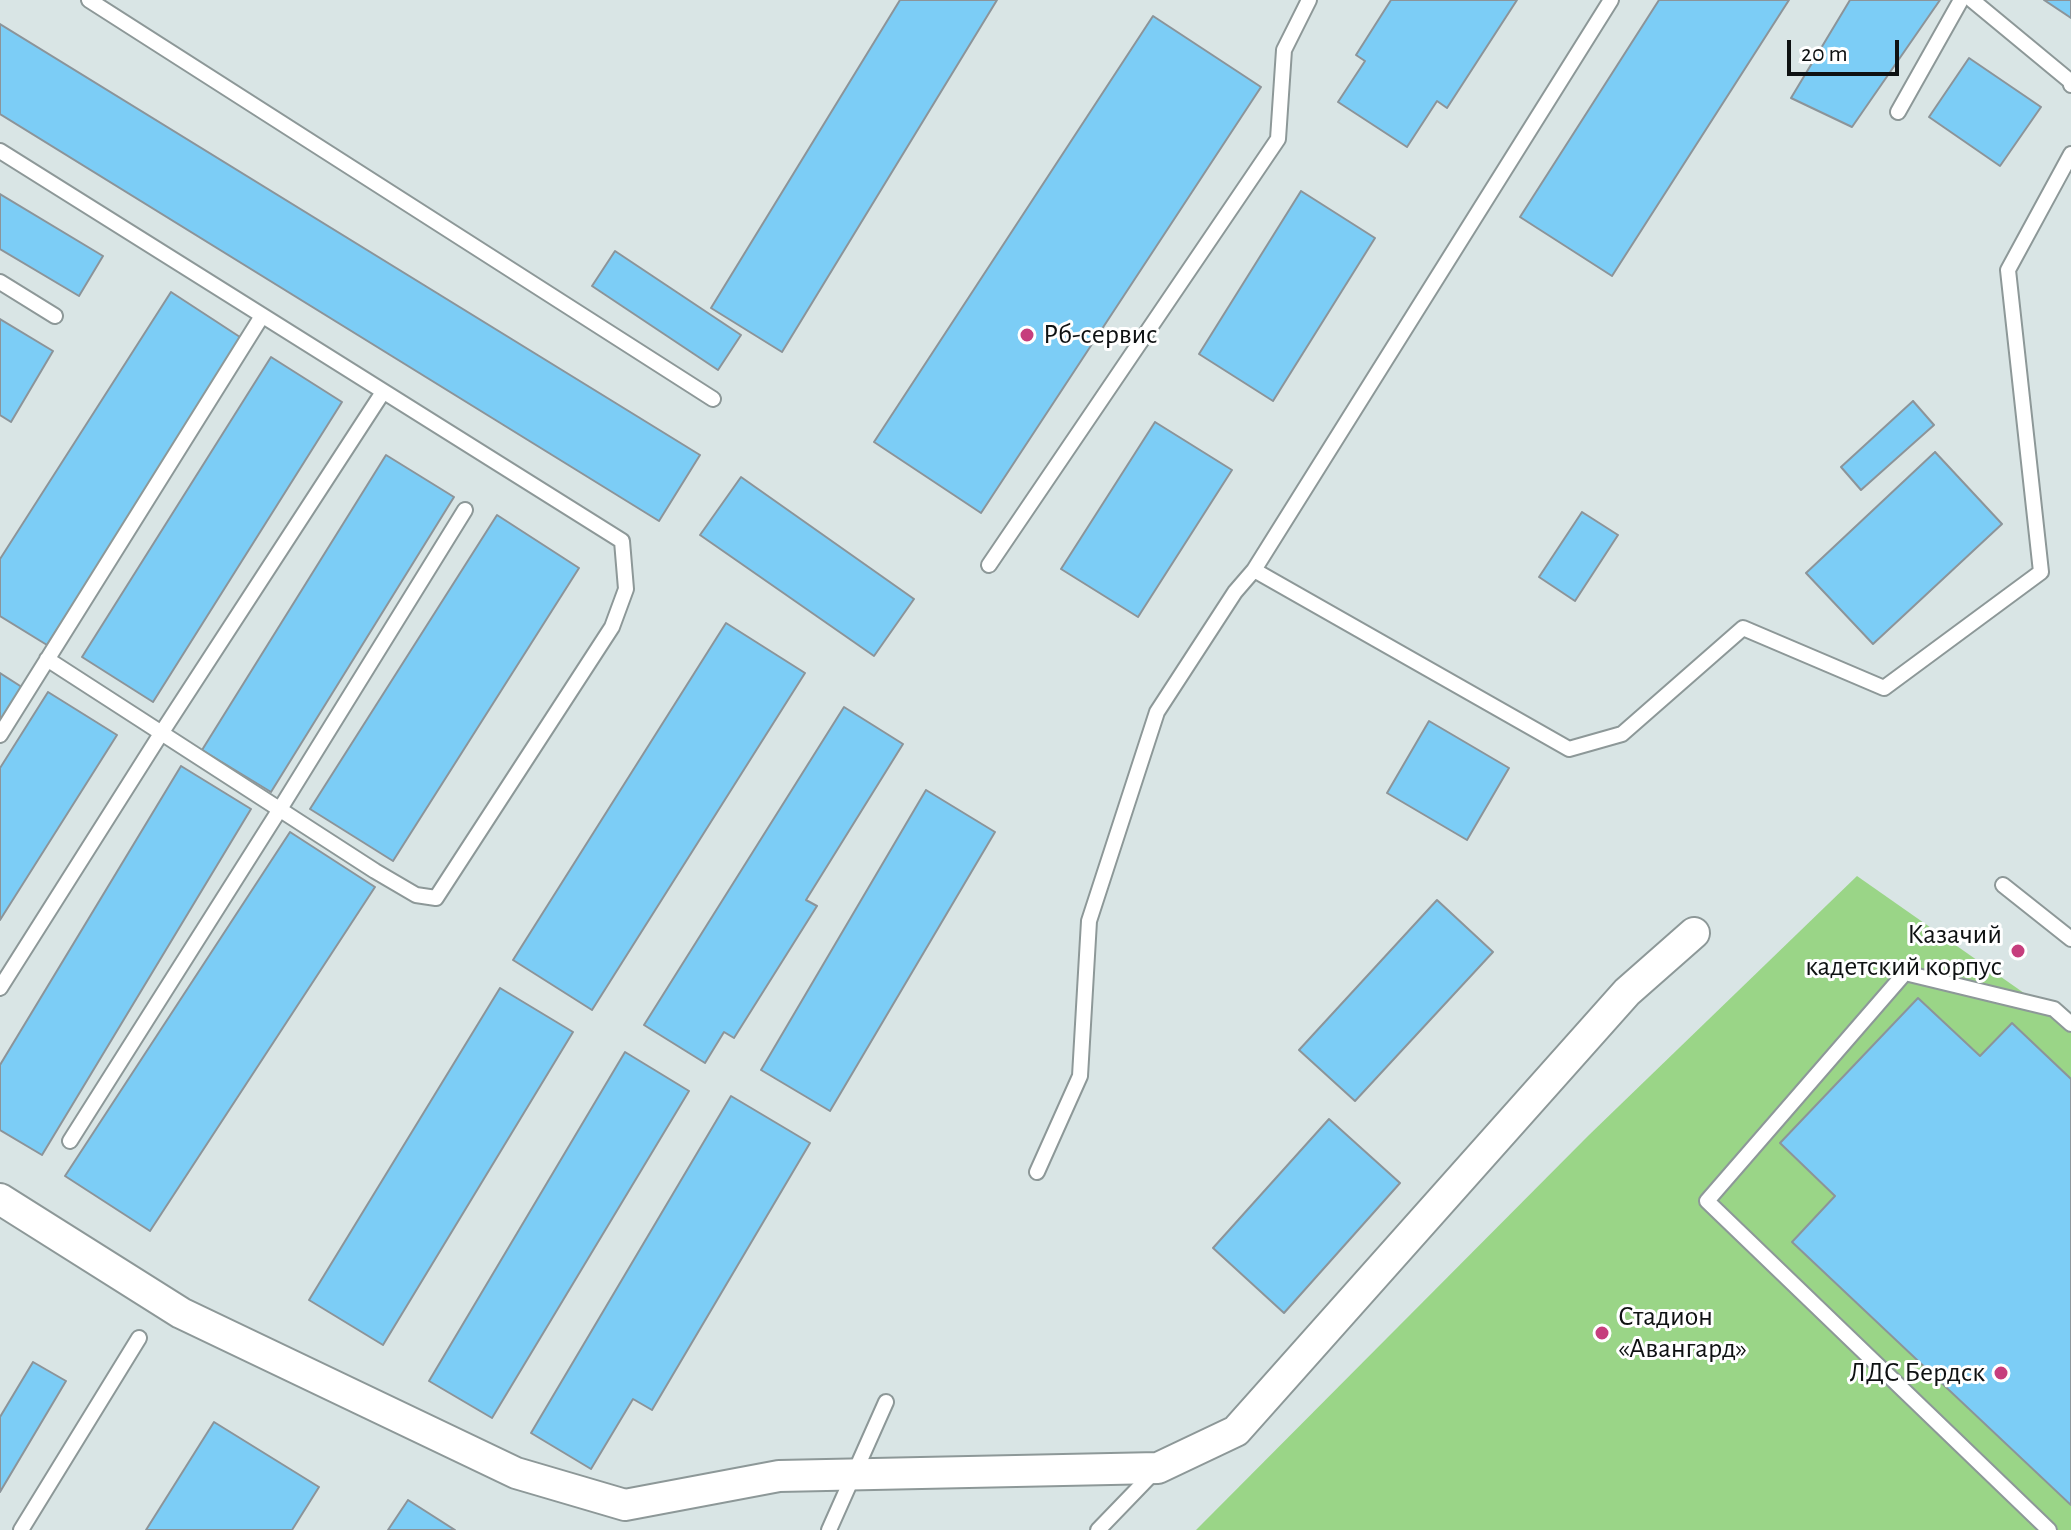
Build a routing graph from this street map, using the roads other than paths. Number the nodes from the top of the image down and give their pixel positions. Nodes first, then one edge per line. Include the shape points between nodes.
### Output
1 (89, 0) edge
2 (1309, 0) edge
3 (1611, 0) edge
4 (1961, 0) edge
5 (1972, 0) edge
6 (2071, 85) edge
7 (1898, 112) dead end
8 (0, 151) edge
9 (2071, 154) edge
10 (0, 282) edge
11 (55, 316) dead end
12 (262, 316) junction
13 (383, 392) junction
14 (713, 399) dead end
15 (465, 510) dead end
16 (989, 565) dead end
17 (1254, 570) junction
18 (47, 659) junction
19 (162, 732) junction
20 (0, 735) edge
21 (280, 809) junction
22 (2003, 885) dead end
23 (1694, 933) dead end
24 (2071, 939) edge
25 (0, 988) edge
26 (2071, 1024) edge
27 (70, 1141) dead end
28 (1037, 1172) dead end
29 (0, 1199) edge
30 (139, 1338) dead end
31 (886, 1402) dead end
32 (1158, 1468) junction
33 (854, 1476) junction
34 (21, 1530) edge
35 (829, 1530) edge
36 (1098, 1530) edge
37 (2049, 1530) edge

1 - 14 lane
2 - 16 lane via 1284,50 1278,139
3 - 17 lane
4 - 7 lane
5 - 6 lane
8 - 12 lane
9 - 17 lane via 2008,270 2041,572 1884,688 1743,628 1622,734 1569,749
10 - 11 lane
12 - 13 lane
12 - 18 lane
13 - 19 lane
13 - 21 lane via 622,541 626,589 612,627 436,898 416,895
15 - 21 lane
17 - 28 lane via 1157,712 1089,921 1080,1076
18 - 19 lane
18 - 20 lane
19 - 21 lane
19 - 25 lane
21 - 27 lane
22 - 24 lane
23 - 32 street via 1627,992 1236,1431
26 - 37 lane via 2054,1009 1905,973 1707,1201
29 - 33 street via 181,1313 516,1473 625,1505 779,1476
30 - 34 lane
31 - 33 lane
32 - 33 street
32 - 36 lane
33 - 35 lane

